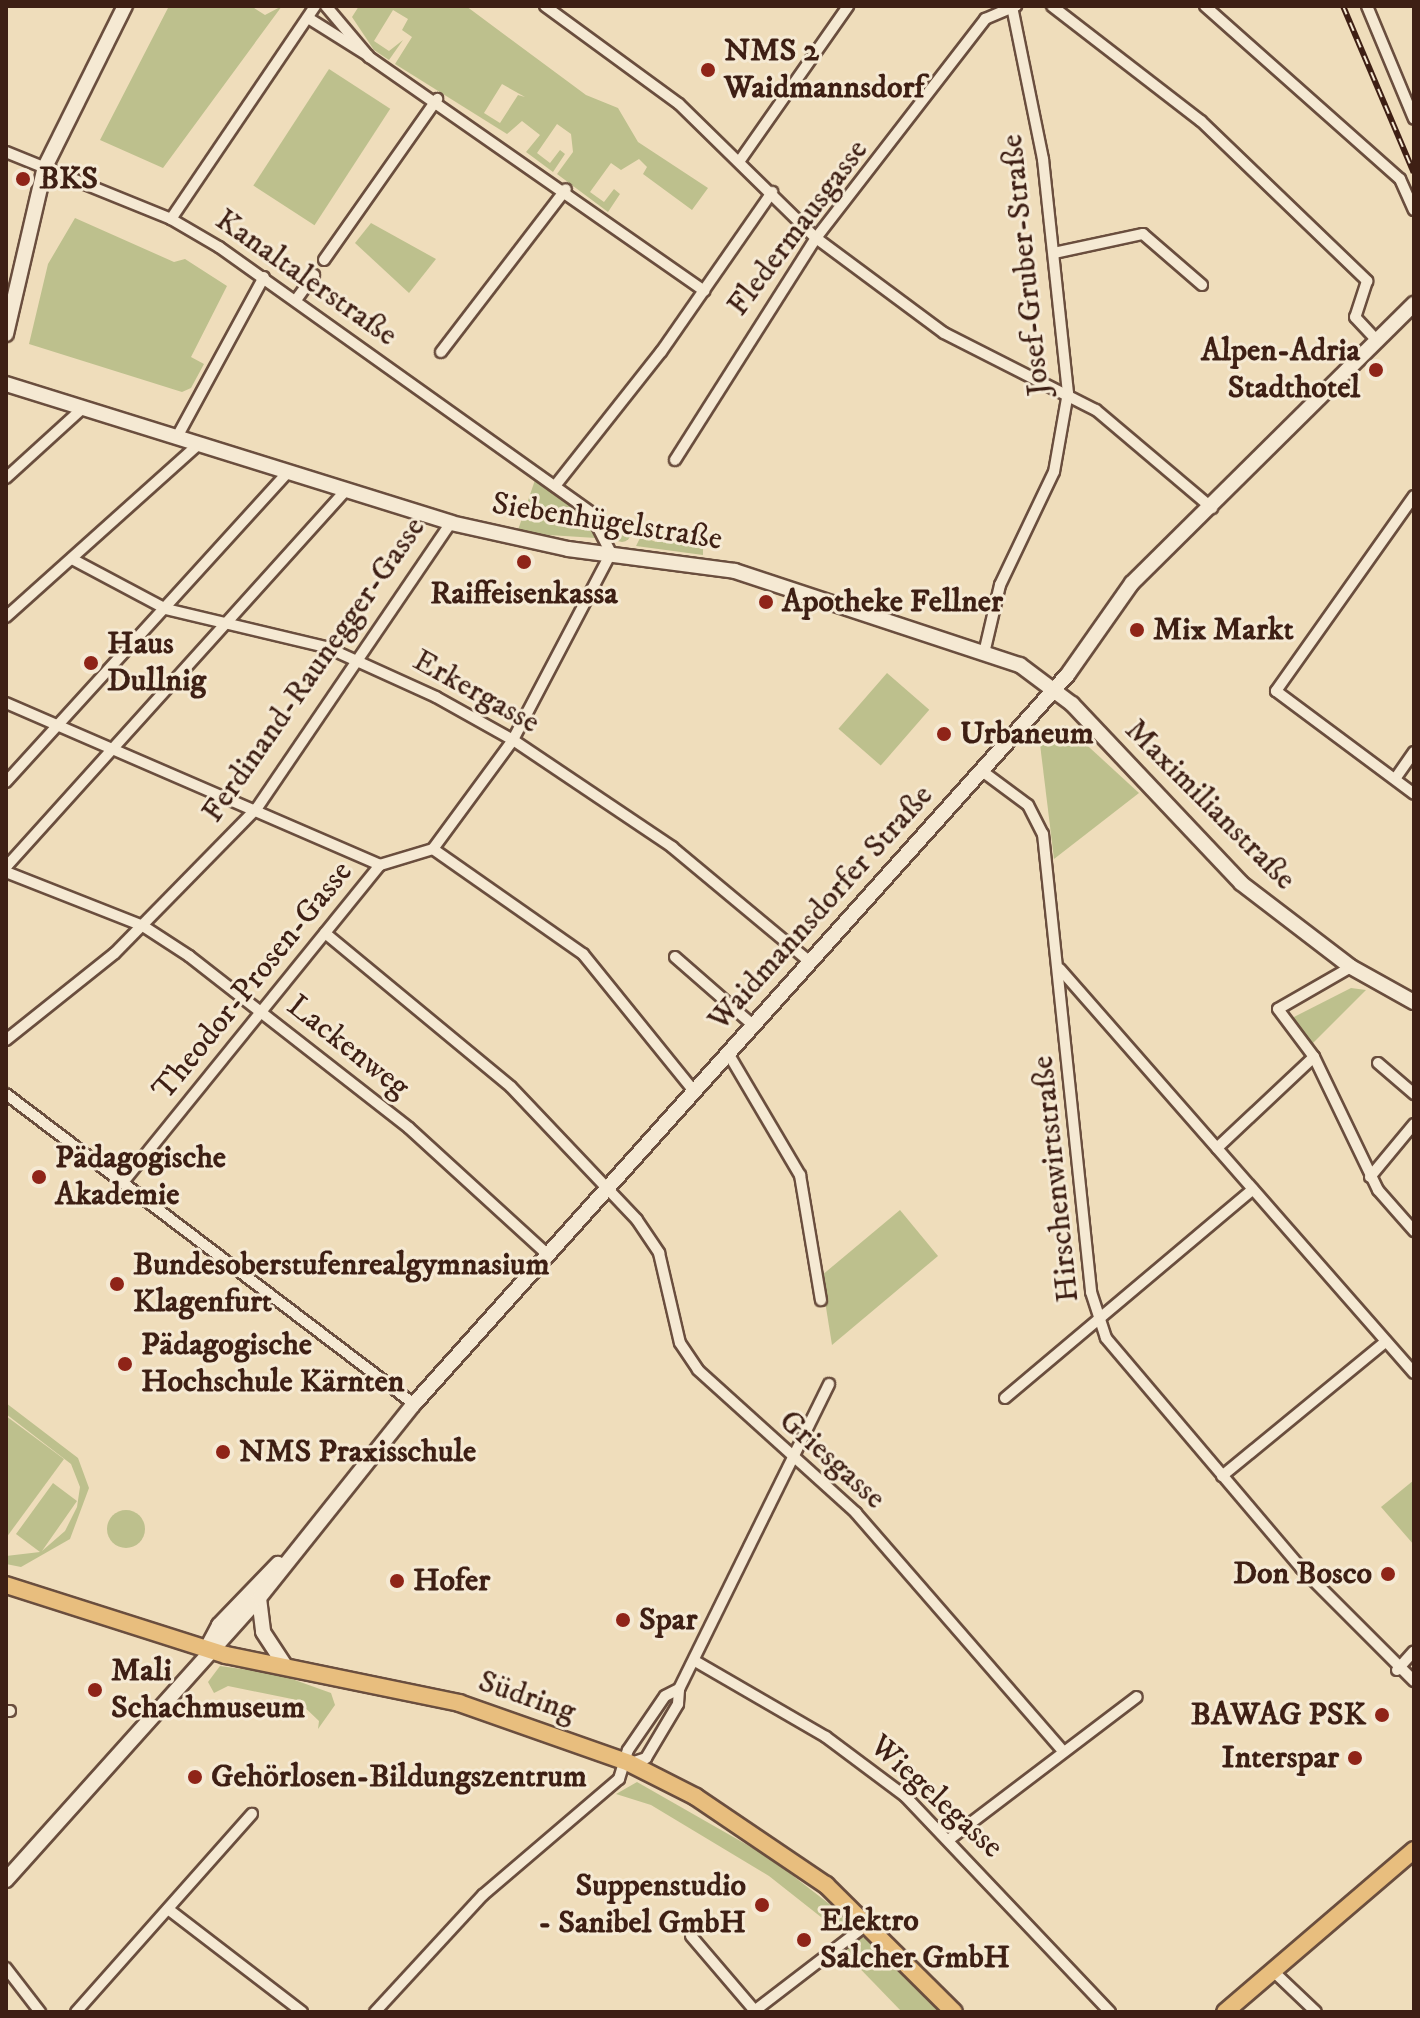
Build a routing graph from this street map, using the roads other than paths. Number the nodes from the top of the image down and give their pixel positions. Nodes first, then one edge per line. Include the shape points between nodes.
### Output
1 (125, 6) edge
2 (315, 6) edge
3 (326, 6) edge
4 (545, 6) edge
5 (848, 6) edge
6 (1014, 6) edge
7 (1052, 6) edge
8 (1205, 6) edge
9 (1367, 6) edge
10 (308, 18) junction
11 (369, 57) junction
12 (437, 99) junction
13 (1414, 119) edge
14 (6, 152) edge
15 (741, 159) junction
16 (45, 167) junction
17 (566, 189) junction
18 (772, 192) junction
19 (1414, 210) edge
20 (171, 219) junction
21 (816, 238) junction
22 (1054, 253) junction
23 (324, 260) dead end
24 (314, 275) dead end
25 (264, 277) junction
26 (1202, 285) dead end
27 (704, 291) junction
28 (296, 300) junction
29 (1414, 304) edge
30 (6, 334) edge
31 (1377, 341) junction
32 (441, 352) dead end
33 (6, 384) edge
34 (1068, 393) junction
35 (83, 408) junction
36 (177, 437) junction
37 (199, 444) junction
38 (675, 460) dead end
39 (288, 472) junction
40 (6, 478) edge
41 (555, 486) junction
42 (346, 490) junction
43 (1414, 496) edge
44 (1212, 508) junction
45 (451, 523) junction
46 (611, 553) junction
47 (72, 559) junction
48 (166, 609) junction
49 (6, 617) edge
50 (228, 622) junction
51 (985, 649) junction
52 (359, 659) junction
53 (1056, 688) junction
54 (6, 703) edge
55 (55, 728) junction
56 (513, 740) junction
57 (112, 751) junction
58 (1414, 752) edge
59 (982, 771) junction
60 (1395, 779) junction
61 (6, 782) edge
62 (1414, 794) edge
63 (257, 808) junction
64 (433, 849) junction
65 (380, 865) junction
66 (6, 870) edge
67 (143, 926) junction
68 (325, 933) junction
69 (675, 957) dead end
70 (809, 961) junction
71 (1351, 967) junction
72 (1060, 969) junction
73 (1414, 1002) edge
74 (261, 1012) junction
75 (753, 1025) junction
76 (6, 1040) edge
77 (728, 1053) junction
78 (1314, 1057) junction
79 (1378, 1063) dead end
80 (694, 1091) junction
81 (6, 1094) edge
82 (1414, 1094) edge
83 (1414, 1124) edge
84 (1217, 1148) junction
85 (1370, 1177) junction
86 (123, 1182) junction
87 (1253, 1189) junction
88 (606, 1190) junction
89 (1414, 1231) edge
90 (548, 1255) junction
91 (821, 1300) dead end
92 (1098, 1321) junction
93 (1385, 1342) junction
94 (1414, 1373) edge
95 (829, 1384) dead end
96 (1005, 1398) dead end
97 (414, 1404) junction
98 (790, 1454) junction
99 (1222, 1476) junction
100 (282, 1562) junction
101 (6, 1585) edge
102 (259, 1598) junction
103 (207, 1648) junction
104 (1414, 1651) edge
105 (695, 1661) junction
106 (286, 1667) junction
107 (1397, 1670) junction
108 (1414, 1681) edge
109 (679, 1689) junction
110 (1137, 1697) dead end
111 (1062, 1750) junction
112 (629, 1763) junction
113 (252, 1814) dead end
114 (951, 1838) junction
115 (1414, 1850) edge
116 (6, 1880) edge
117 (168, 1909) junction
118 (871, 1922) junction
119 (691, 1936) dead end
120 (6, 1968) edge
121 (1273, 1971) junction
122 (40, 2012) edge
123 (76, 2012) edge
124 (302, 2012) edge
125 (375, 2012) edge
126 (754, 2012) edge
127 (954, 2012) edge
128 (1110, 2012) edge
129 (1225, 2012) edge
130 (1316, 2012) edge

1 - 16 street
2 - 10 street
3 - 11 street
4 - 15 street
5 - 15 street
6 - 21 street, Fledermausgasse via 985,19
6 - 22 street, Josef-Gruber-Straße
7 - 31 street via 1201,121 1367,281 1355,317
8 - 19 street via 1400,179
9 - 13 street
10 - 11 street
10 - 20 street
11 - 12 street
12 - 17 street
12 - 23 street
14 - 16 street, Kanaltalerstraße
15 - 18 street
16 - 20 street, Kanaltalerstraße
16 - 30 street
17 - 27 street
17 - 32 street
18 - 21 street
18 - 27 street
20 - 25 street, Kanaltalerstraße
21 - 34 street via 944,333
21 - 38 street, Fledermausgasse
22 - 26 street via 1143,234
22 - 34 street, Josef-Gruber-Straße
24 - 28 street
25 - 28 street, Kanaltalerstraße
25 - 36 street
27 - 41 street
28 - 41 street, Kanaltalerstraße
29 - 31 street, Waidmannsdorfer Straße
31 - 44 street, Waidmannsdorfer Straße
33 - 35 street, Siebenhügelstraße
34 - 44 street
34 - 51 street, Josef-Gruber-Straße via 1054,472 1000,585
35 - 36 street, Siebenhügelstraße
35 - 40 street
36 - 37 street, Siebenhügelstraße
37 - 39 street, Siebenhügelstraße
37 - 47 street
39 - 42 street, Siebenhügelstraße
39 - 48 street
41 - 46 street, Kanaltalerstraße via 597,518
42 - 45 street, Siebenhügelstraße
42 - 50 street
43 - 60 street via 1276,687 1281,700
44 - 53 street, Waidmannsdorfer Straße via 1118,600
45 - 46 street, Siebenhügelstraße
45 - 52 street, Ferdinand-Raunegger-Gasse
46 - 51 street, Siebenhügelstraße via 735,571
46 - 56 street
47 - 48 street, Erkergasse
47 - 49 street
48 - 50 street, Erkergasse
48 - 55 street
50 - 52 street, Erkergasse
50 - 57 street
51 - 53 street, Siebenhügelstraße
52 - 56 street, Erkergasse
52 - 63 street, Ferdinand-Raunegger-Gasse
53 - 59 street, Waidmannsdorfer Straße
53 - 71 street, Maximilianstraße via 1232,875
54 - 55 street
55 - 57 street
55 - 61 street
56 - 64 street
56 - 70 street, Erkergasse via 672,847
57 - 63 street
57 - 66 street
58 - 60 street
59 - 70 street, Waidmannsdorfer Straße
59 - 72 street, Hirschenwirtstraße via 1038,819
60 - 62 street
63 - 65 street
63 - 67 street, Ferdinand-Raunegger-Gasse
64 - 65 street, Theodor-Prosen-Gasse
64 - 80 street via 583,954
65 - 68 street, Theodor-Prosen-Gasse
66 - 67 street, Lackenweg
67 - 74 street, Lackenweg
67 - 76 street, Ferdinand-Raunegger-Gasse
68 - 74 street, Theodor-Prosen-Gasse
68 - 88 street, Griesgasse via 504,1081
69 - 75 street
70 - 75 street, Waidmannsdorfer Straße
71 - 73 street, Maximilianstraße
71 - 78 street via 1278,1009
72 - 84 street
72 - 92 street, Hirschenwirtstraße
74 - 86 street, Theodor-Prosen-Gasse
74 - 90 street, Lackenweg via 409,1128
75 - 77 street, Waidmannsdorfer Straße
77 - 80 street, Waidmannsdorfer Straße
77 - 91 street via 800,1175
78 - 84 street
78 - 85 street
79 - 82 street
80 - 88 street, Waidmannsdorfer Straße
81 - 86 street
83 - 85 street
84 - 87 street
85 - 89 street
86 - 97 street
87 - 92 street
87 - 93 street
88 - 90 street, Waidmannsdorfer Straße
88 - 98 street, Griesgasse via 659,1253 680,1343 698,1370
90 - 97 street, Waidmannsdorfer Straße
92 - 96 street
92 - 99 street, Hirschenwirtstraße
93 - 94 street
93 - 99 street
95 - 98 street
97 - 100 street, Waidmannsdorfer Straße
98 - 105 street
98 - 111 street, Griesgasse via 865,1523
99 - 107 street, Hirschenwirtstraße
100 - 102 street, Waidmannsdorfer Straße
100 - 103 street, Waidmannsdorfer Straße via 254,1584
101 - 103 main road, Südring
102 - 103 street, Waidmannsdorfer Straße
102 - 106 street via 263,1632
103 - 106 main road, Südring
103 - 116 street, Waidmannsdorfer Straße
104 - 107 street
105 - 109 street
105 - 114 street, Wiegelegasse via 826,1737
106 - 112 main road, Südring via 459,1703
107 - 108 street, Hirschenwirtstraße
109 - 112 street via 665,1696 628,1750
109 - 112 street via 678,1704 646,1758
110 - 111 street
111 - 114 street
112 - 118 main road, Südring via 776,1848
112 - 125 street via 483,1895
113 - 117 street
114 - 128 street, Wiegelegasse
115 - 121 main road
117 - 123 street
117 - 124 street
118 - 126 street
118 - 127 main road, Südring
119 - 126 street
120 - 122 street
121 - 129 main road
121 - 130 street

